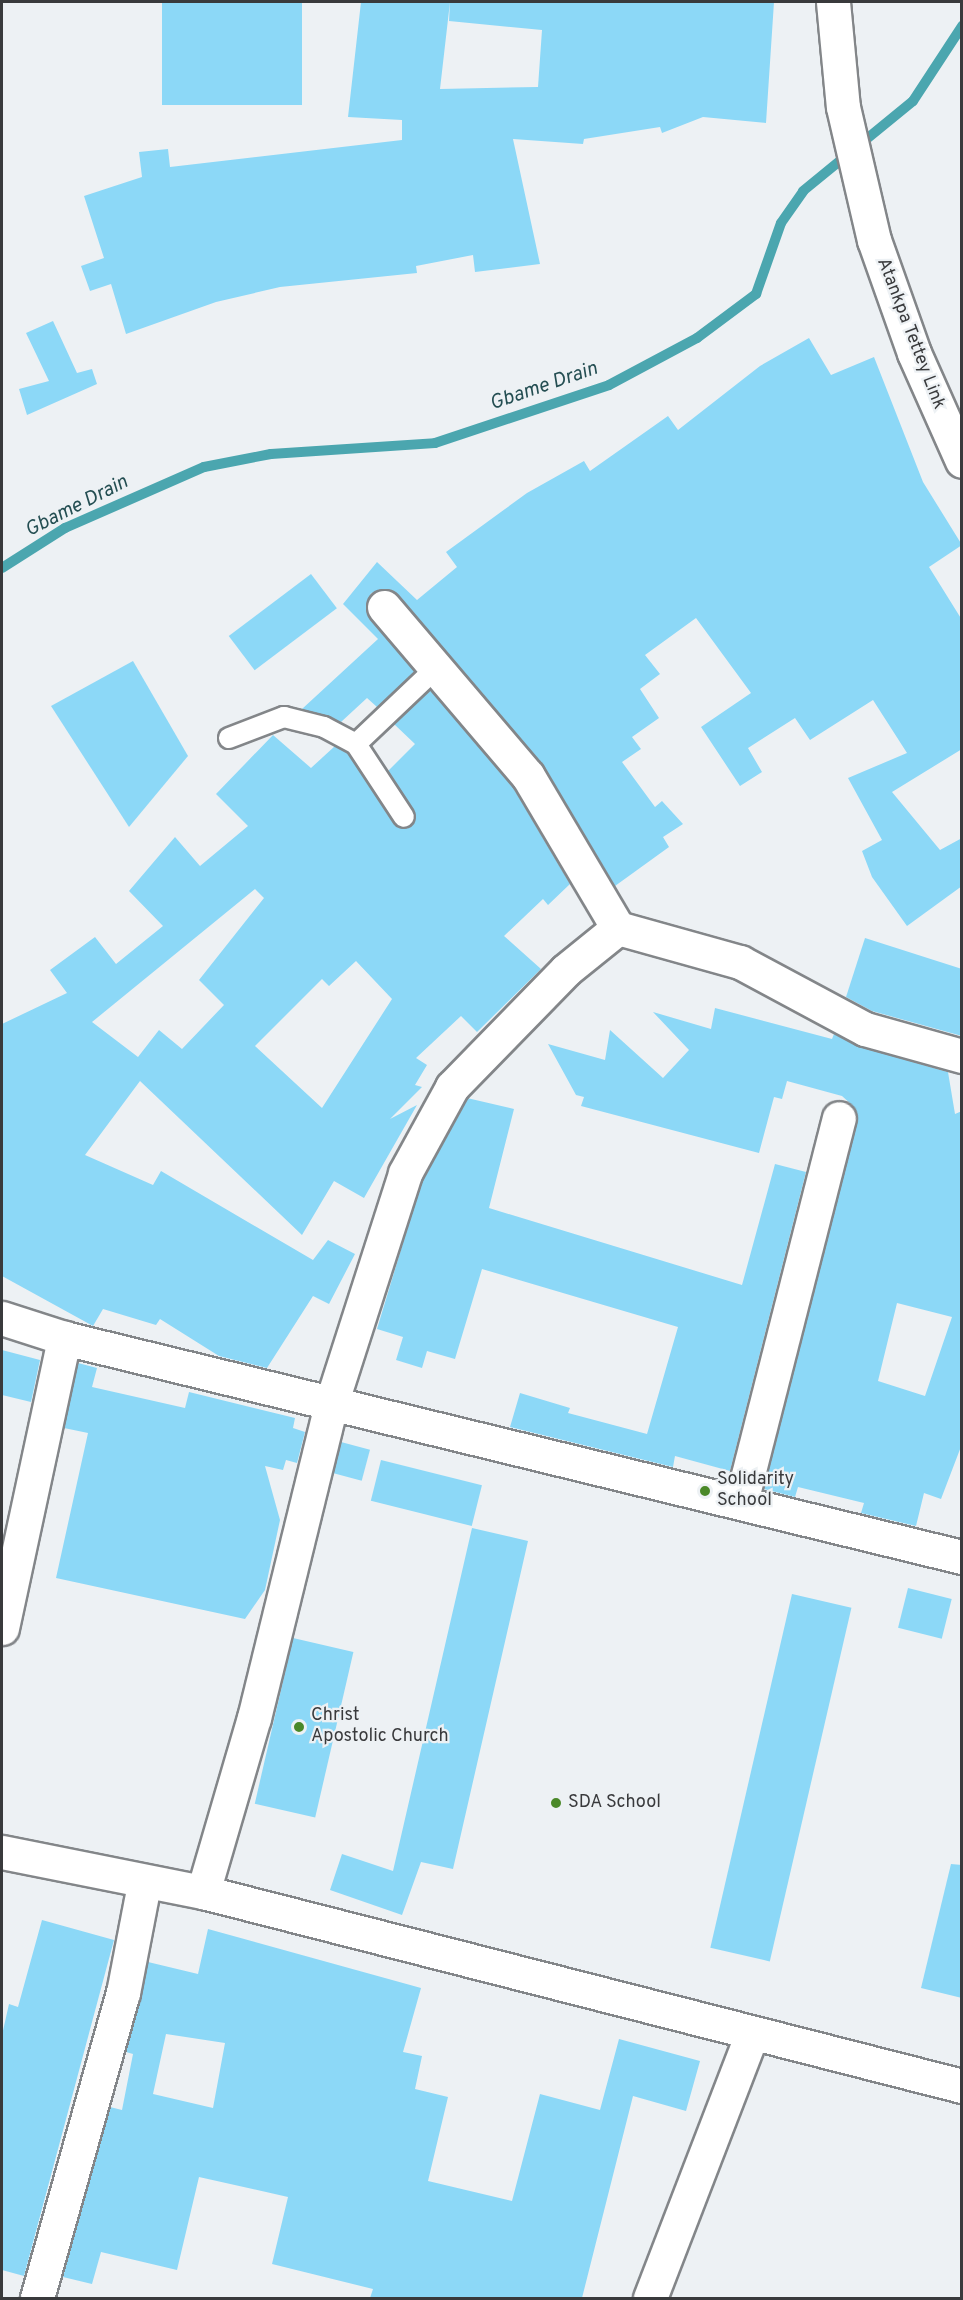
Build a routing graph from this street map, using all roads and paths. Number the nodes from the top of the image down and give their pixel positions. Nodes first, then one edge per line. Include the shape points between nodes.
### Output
1 (833, 2) edge
2 (962, 461) edge
3 (384, 608) dead end
4 (436, 668) junction
5 (229, 738) dead end
6 (357, 744) junction
7 (404, 817) dead end
8 (618, 928) junction
9 (962, 1056) edge
10 (839, 1118) dead end
11 (2, 1318) edge
12 (64, 1338) junction
13 (332, 1401) junction
14 (741, 1502) junction
15 (962, 1557) edge
16 (2, 1628) edge
17 (2, 1852) edge
18 (144, 1884) junction
19 (203, 1892) junction
20 (752, 2033) junction
21 (962, 2086) edge
22 (37, 2298) edge
23 (650, 2298) edge

1 - 2 street, Atankpa Tettey Link via 843,107 874,240 914,353
3 - 4 street
4 - 6 lane
4 - 8 street via 528,776
5 - 6 lane via 284,717 324,727
6 - 7 lane
8 - 9 street via 740,962 866,1029
8 - 13 street via 566,970 452,1087 400,1186
10 - 14 street
11 - 12 street
12 - 13 street
12 - 16 street
13 - 14 street
13 - 19 street via 254,1718
14 - 15 street
17 - 18 street
18 - 19 street
18 - 22 street via 123,1994
19 - 20 street
20 - 21 street
20 - 23 street

